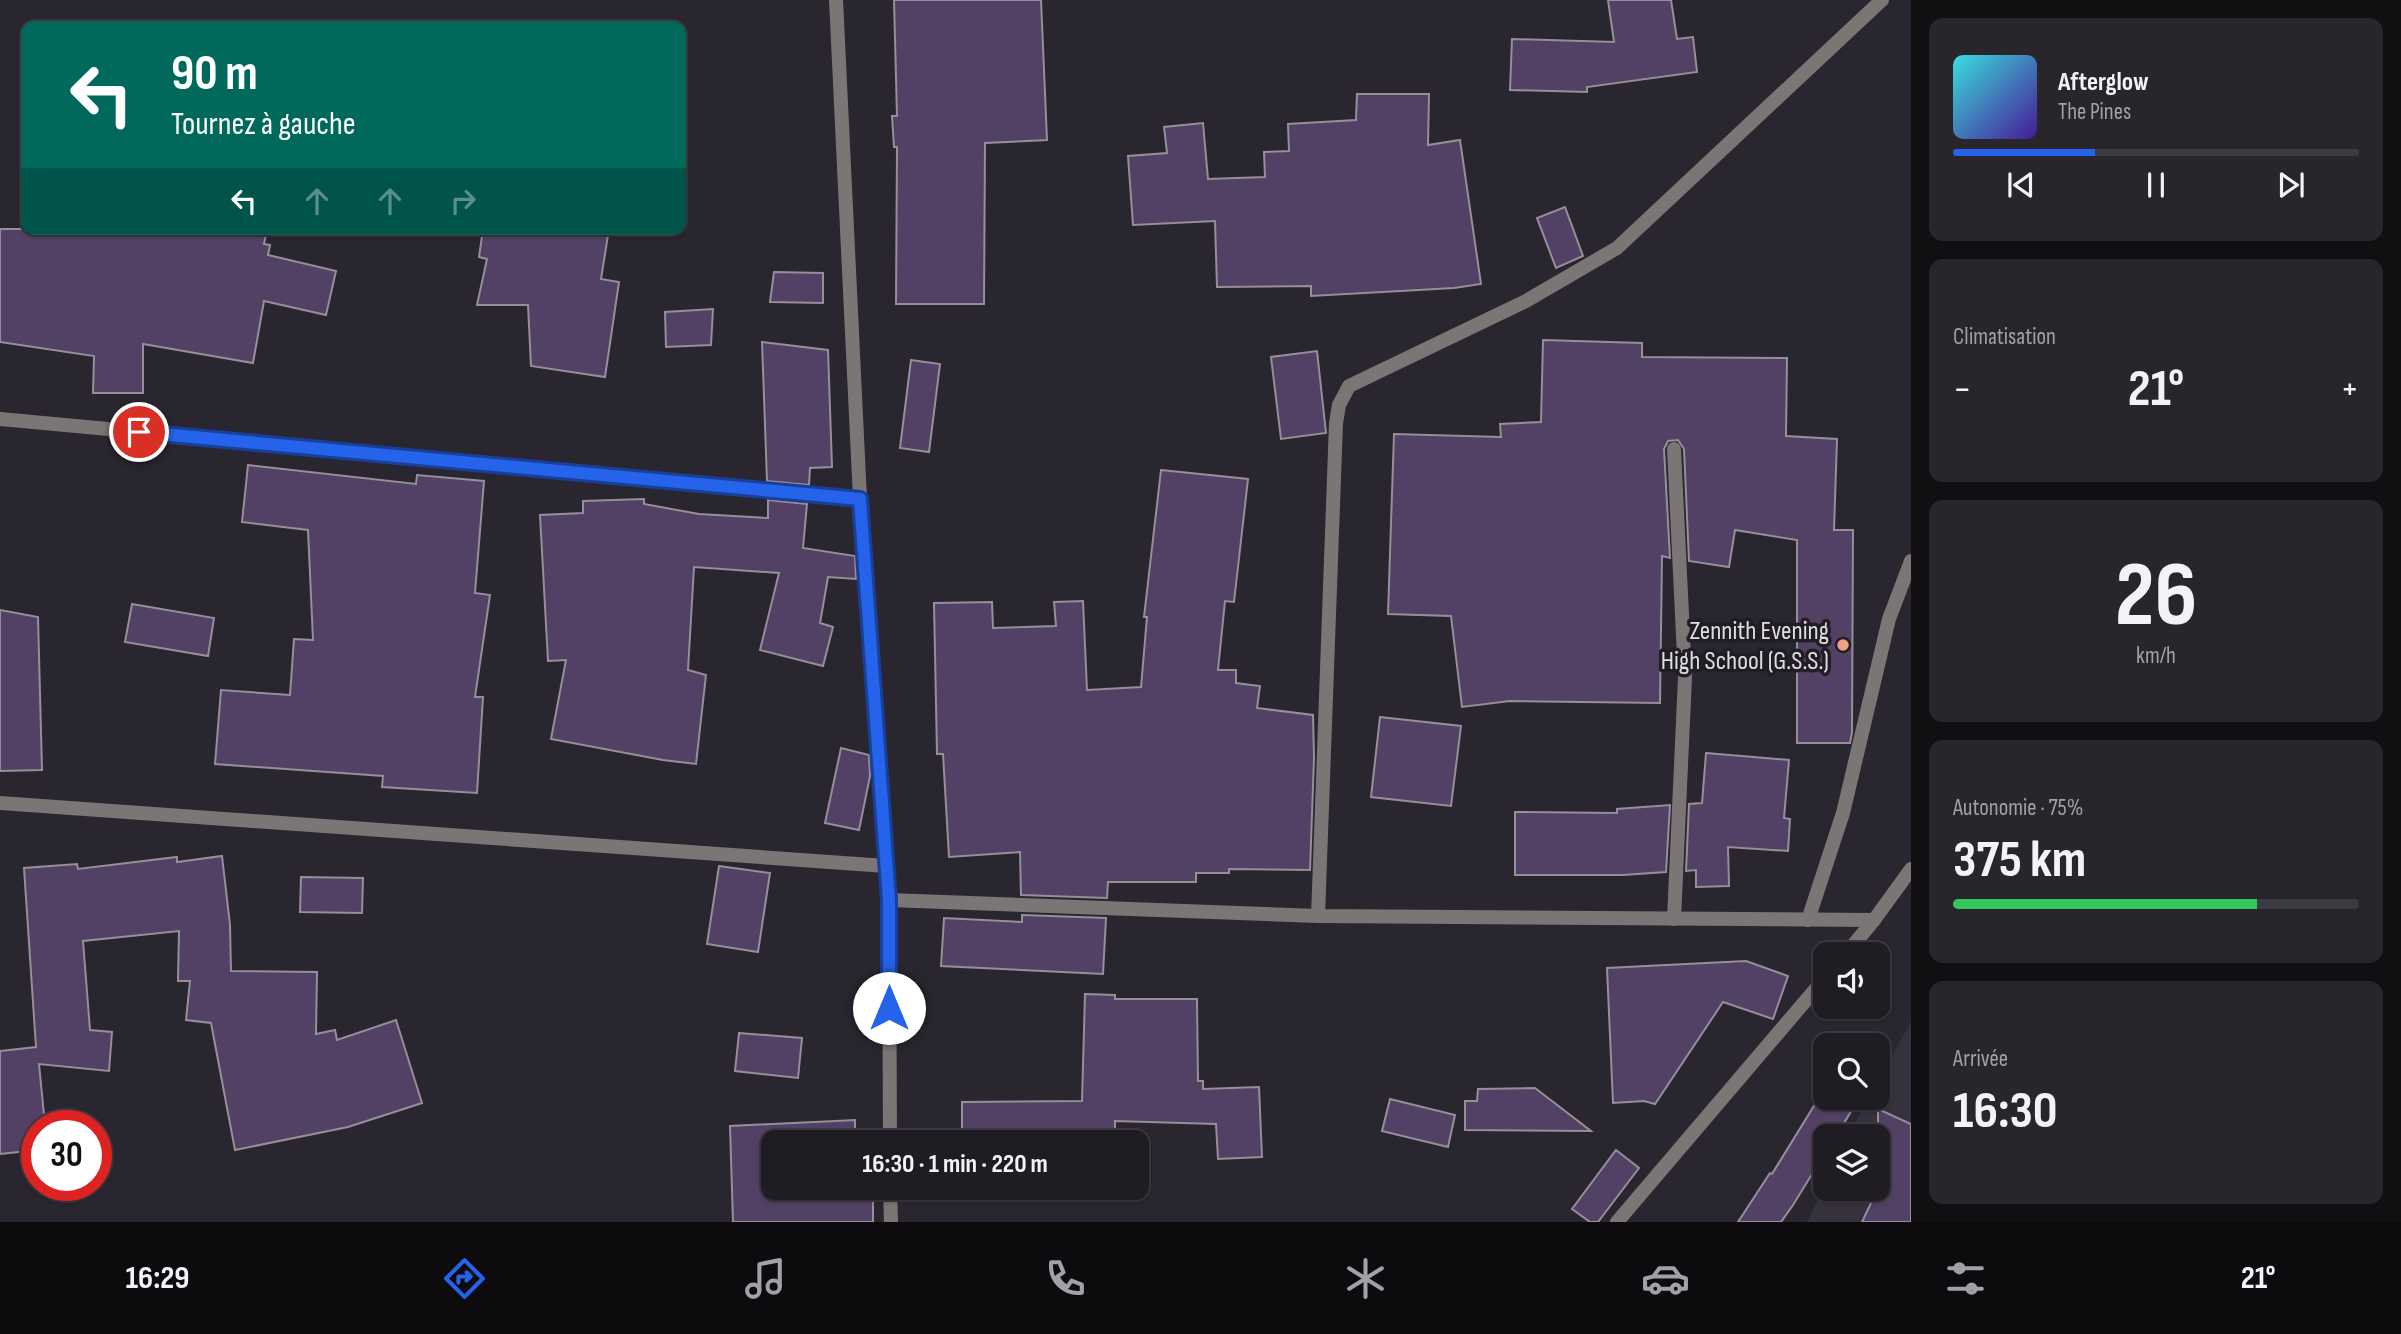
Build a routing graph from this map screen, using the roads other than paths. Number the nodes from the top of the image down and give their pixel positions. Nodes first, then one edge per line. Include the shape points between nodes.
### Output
1 (836, 0) edge
2 (1882, 0) edge
3 (0, 419) edge
4 (1674, 449) dead end
5 (860, 499) junction
6 (1911, 561) edge
7 (0, 803) edge
8 (886, 866) junction
9 (1911, 869) edge
10 (889, 900) junction
11 (1318, 916) junction
12 (1674, 919) junction
13 (1808, 920) junction
14 (1874, 920) junction
15 (1856, 942) edge
16 (1813, 992) edge
17 (890, 1130) edge
18 (890, 1200) edge
19 (891, 1222) edge
20 (1617, 1222) edge

1 - 5 street
2 - 11 street via 1617,248 1526,301 1349,386 1336,422
3 - 5 street
4 - 12 street via 1685,677
5 - 8 street
6 - 13 street via 1889,619 1843,813
7 - 8 street
8 - 10 street
9 - 14 street
10 - 11 street
10 - 17 street
11 - 12 street
12 - 13 street
13 - 14 street
14 - 15 street
16 - 20 street
18 - 19 street

